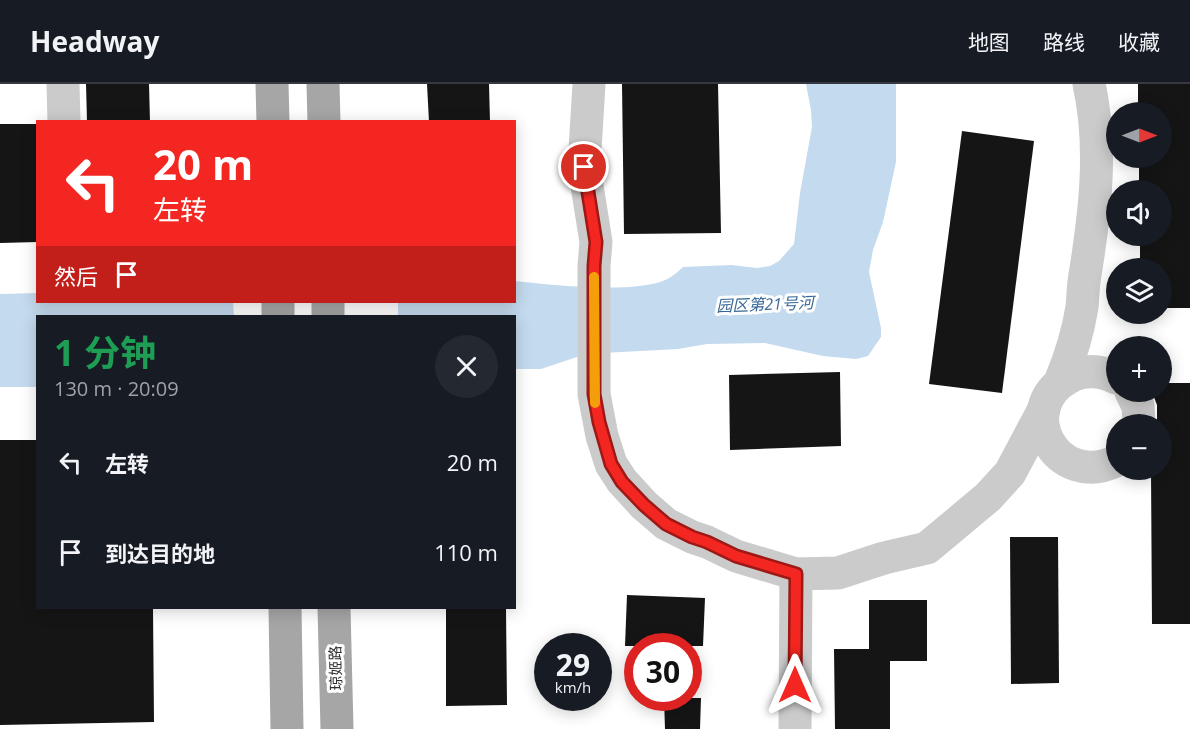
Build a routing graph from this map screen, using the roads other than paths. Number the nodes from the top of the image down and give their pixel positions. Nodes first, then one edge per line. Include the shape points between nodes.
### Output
1 (63, 84) edge
2 (272, 84) edge
3 (323, 84) edge
4 (589, 84) edge
5 (1089, 84) edge
6 (64, 120) edge
7 (273, 120) edge
8 (324, 120) edge
9 (1106, 373) edge
10 (1052, 395) junction
11 (1106, 465) edge
12 (796, 574) junction
13 (285, 609) edge
14 (334, 609) edge
15 (287, 729) edge
16 (337, 729) edge
17 (795, 729) edge

1 - 6 street
2 - 7 main road
3 - 8 main road
4 - 12 street via 584,167 596,242 594,394 611,464 622,482 666,524 736,556
5 - 10 street via 1096,138 1095,208 1082,308 1070,358
9 - 10 street via 1074,374
10 - 11 street via 1043,424 1056,453 1084,468
10 - 12 street via 1010,473 988,497 927,548 838,573
12 - 17 street
13 - 15 main road
14 - 16 main road, 琼姬路

